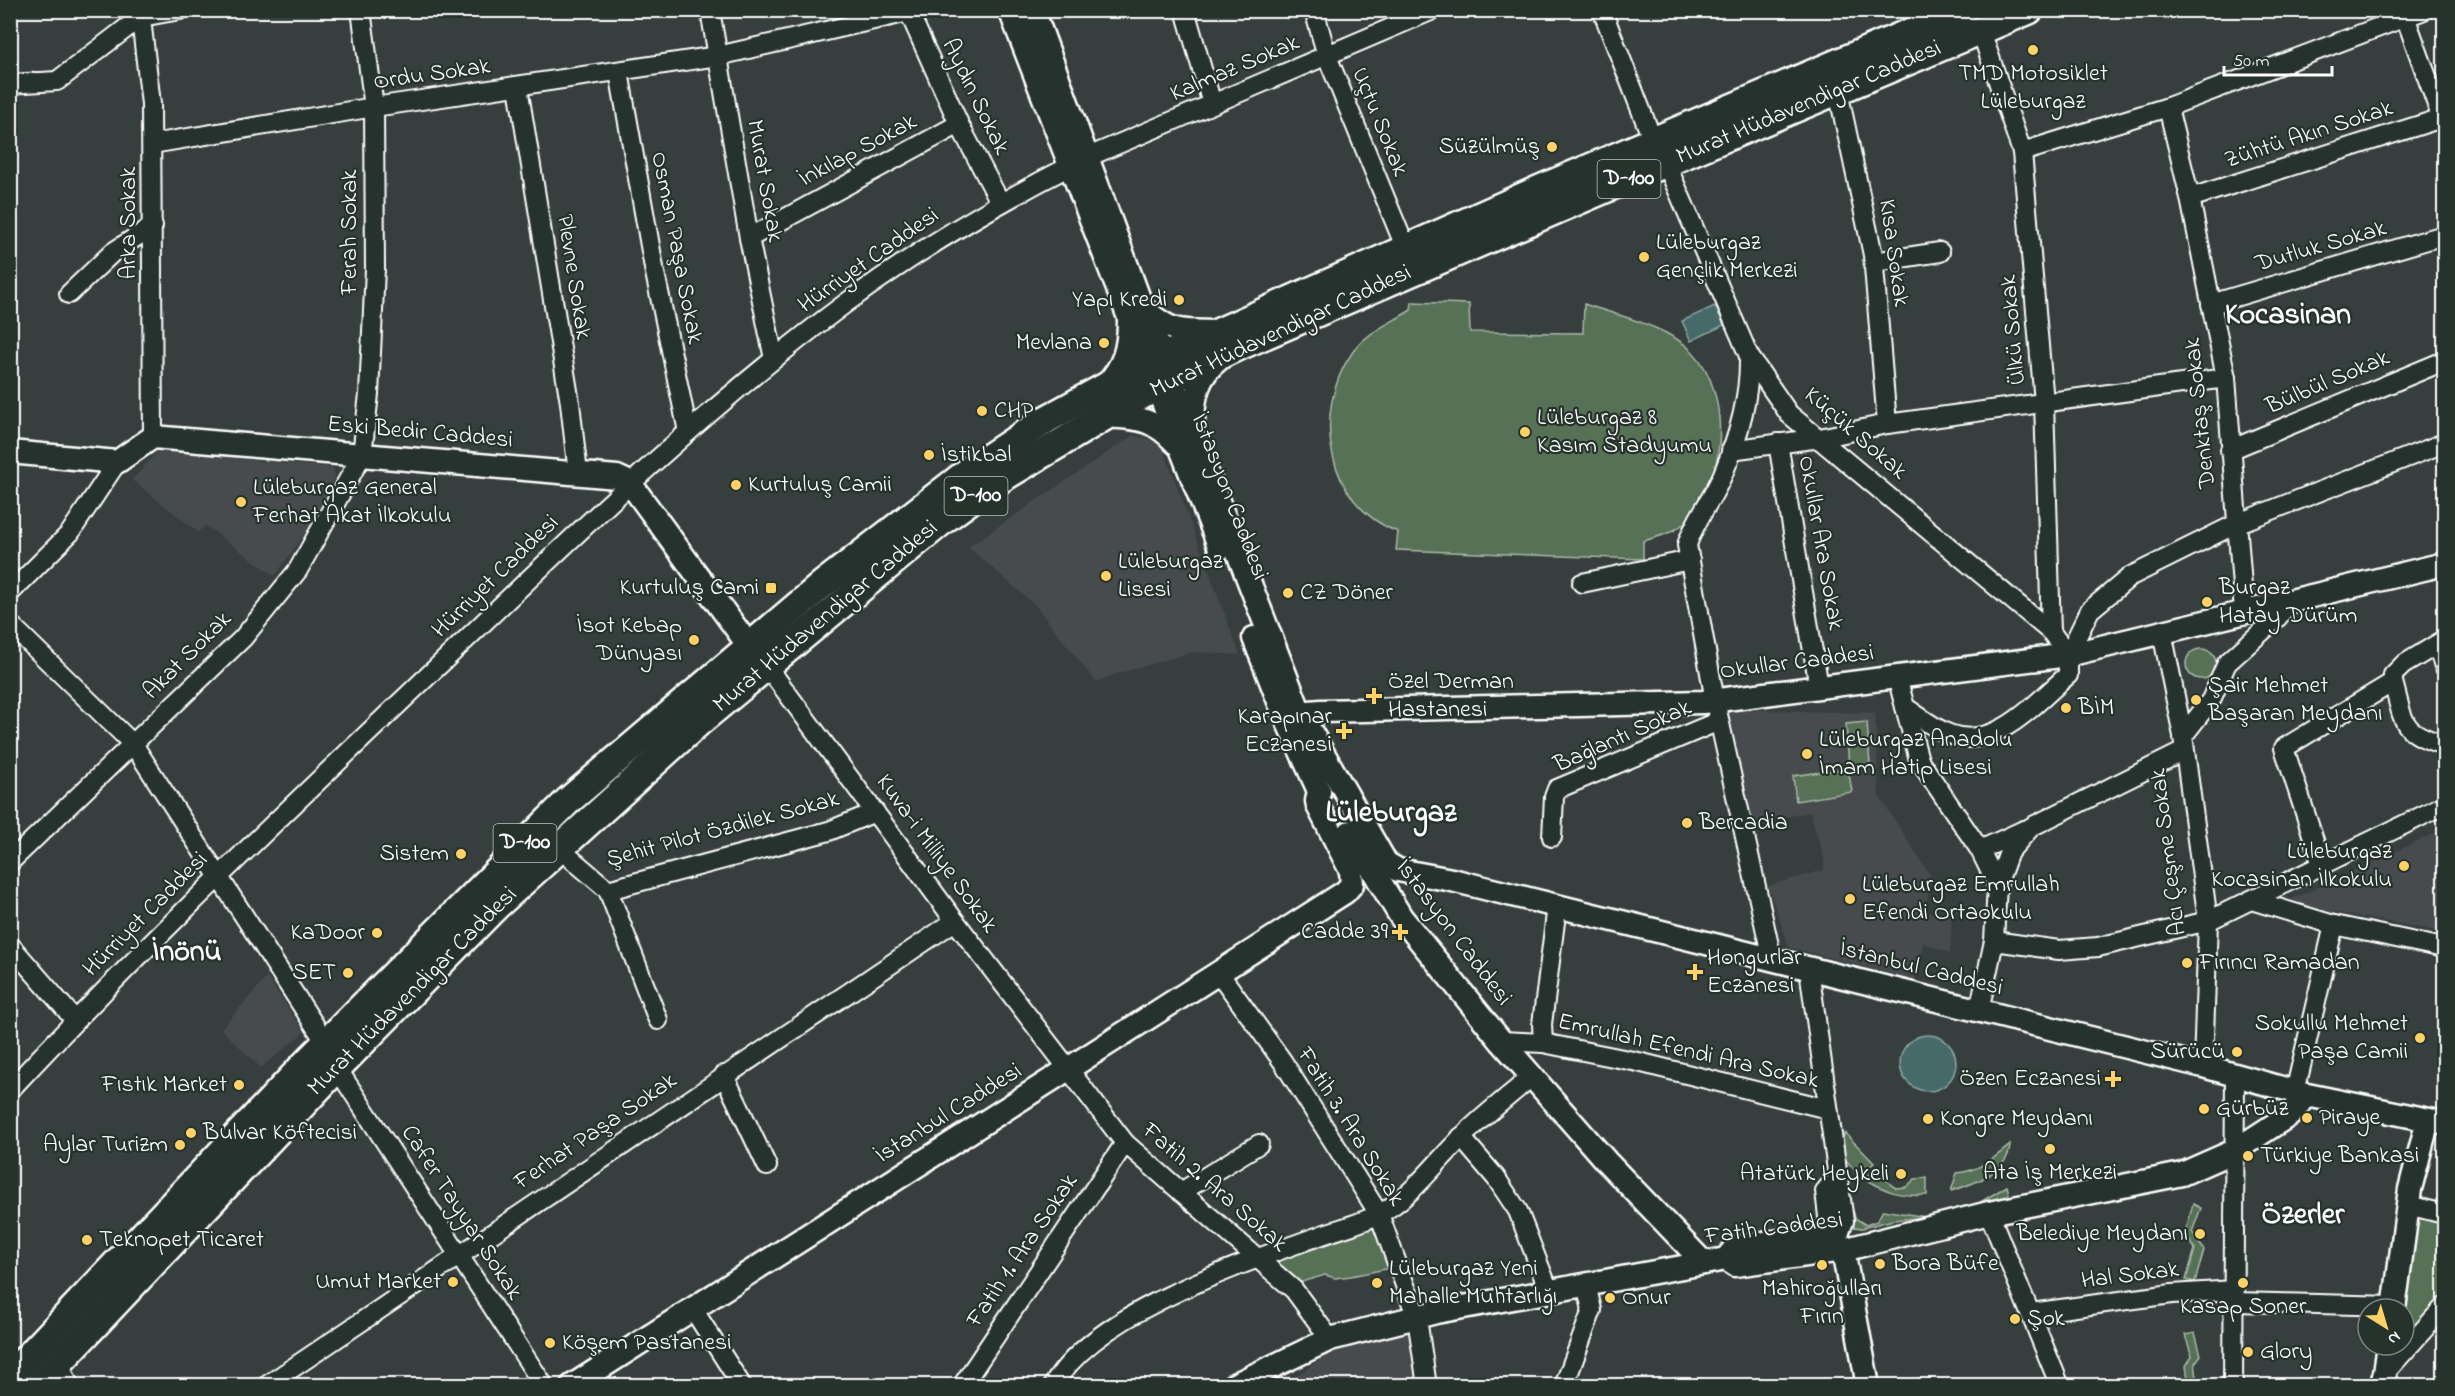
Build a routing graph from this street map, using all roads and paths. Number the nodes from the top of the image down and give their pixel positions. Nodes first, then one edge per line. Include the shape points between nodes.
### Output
1 (180, 10) edge
2 (361, 10) edge
3 (710, 10) edge
4 (1010, 10) edge
5 (1033, 10) edge
6 (1185, 10) edge
7 (1314, 10) edge
8 (1433, 10) edge
9 (1602, 10) edge
10 (1963, 10) edge
11 (2029, 10) edge
12 (2424, 10) edge
13 (911, 12) edge
14 (141, 14) edge
15 (1923, 18) edge
16 (2406, 19) junction
17 (1981, 31) junction
18 (718, 56) junction
19 (1327, 56) junction
20 (619, 72) junction
21 (10, 84) edge
22 (518, 87) junction
23 (1838, 91) junction
24 (1212, 104) junction
25 (374, 107) junction
26 (2168, 107) junction
27 (2443, 121) edge
28 (959, 124) junction
29 (152, 144) junction
30 (1660, 152) junction
31 (2022, 152) junction
32 (1079, 161) junction
33 (2190, 198) junction
34 (1000, 202) junction
35 (153, 226) junction
36 (2445, 235) edge
37 (749, 238) junction
38 (1406, 249) junction
39 (1940, 252) dead end
40 (1874, 262) junction
41 (69, 294) dead end
42 (2211, 304) junction
43 (1135, 312) junction
44 (1224, 341) junction
45 (1749, 356) junction
46 (774, 359) junction
47 (2445, 361) edge
48 (1159, 372) junction
49 (2226, 378) junction
50 (1106, 385) junction
51 (2044, 402) junction
52 (1106, 416) junction
53 (1887, 424) junction
54 (688, 432) junction
55 (153, 437) junction
56 (1820, 438) junction
57 (1187, 440) junction
58 (1778, 443) junction
59 (2445, 443) edge
60 (1731, 450) junction
61 (2230, 450) junction
62 (10, 453) edge
63 (362, 455) junction
64 (117, 462) junction
65 (578, 474) junction
66 (630, 483) junction
67 (2236, 524) junction
68 (1690, 560) junction
69 (2445, 564) edge
70 (1582, 583) dead end
71 (10, 593) edge
72 (2292, 599) junction
73 (2244, 612) junction
74 (10, 624) edge
75 (2051, 632) junction
76 (2162, 632) junction
77 (2441, 642) edge
78 (2068, 655) junction
79 (758, 656) junction
80 (2445, 666) edge
81 (1897, 677) junction
82 (2393, 682) junction
83 (1819, 687) junction
84 (1905, 707) junction
85 (1717, 711) junction
86 (1292, 714) junction
87 (2183, 743) junction
88 (133, 744) junction
89 (2445, 745) edge
90 (1319, 791) junction
91 (2445, 806) edge
92 (874, 812) junction
93 (2031, 827) junction
94 (1552, 837) dead end
95 (560, 849) junction
96 (1980, 850) junction
97 (10, 862) edge
98 (2322, 865) junction
99 (1379, 868) junction
100 (219, 875) junction
101 (1352, 884) junction
102 (1997, 885) junction
103 (608, 890) junction
104 (2251, 900) junction
105 (1557, 906) junction
106 (955, 921) junction
107 (2208, 921) junction
108 (2334, 925) junction
109 (1994, 941) junction
110 (10, 945) edge
111 (2445, 948) edge
112 (1772, 959) junction
113 (1809, 969) junction
114 (1219, 973) junction
115 (1979, 1011) junction
116 (75, 1020) junction
117 (658, 1020) dead end
118 (1501, 1041) junction
119 (327, 1043) junction
120 (1543, 1043) junction
121 (2203, 1066) junction
122 (337, 1068) junction
123 (1068, 1070) junction
124 (724, 1075) junction
125 (2235, 1075) junction
126 (1531, 1077) junction
127 (10, 1090) edge
128 (2301, 1093) junction
129 (1828, 1109) junction
130 (2436, 1121) edge
131 (1461, 1137) junction
132 (1125, 1143) junction
133 (1259, 1144) dead end
134 (2234, 1151) junction
135 (767, 1166) dead end
136 (1181, 1192) junction
137 (2408, 1205) junction
138 (1989, 1213) junction
139 (1379, 1214) junction
140 (2445, 1214) edge
141 (1840, 1241) junction
142 (459, 1253) junction
143 (1258, 1258) junction
144 (1715, 1261) junction
145 (1586, 1284) junction
146 (1549, 1291) junction
147 (2235, 1296) junction
148 (2395, 1297) edge
149 (2356, 1305) edge
150 (693, 1309) junction
151 (2031, 1313) junction
152 (2443, 1313) edge
153 (1417, 1318) junction
154 (1330, 1339) junction
155 (2387, 1357) edge
156 (64, 1374) edge
157 (19, 1375) edge
158 (2383, 1379) edge
159 (266, 1386) edge
160 (544, 1386) edge
161 (572, 1386) edge
162 (742, 1386) edge
163 (962, 1386) edge
164 (1053, 1386) edge
165 (1232, 1386) edge
166 (1427, 1386) edge
167 (1564, 1386) edge
168 (1868, 1386) edge
169 (2060, 1386) edge
170 (2233, 1386) edge

1 - 14 street
2 - 25 street, Ferah Sokak
3 - 18 street, Murat Sokak
4 - 32 main road, İstasyon Caddesi
5 - 32 main road, İstasyon Caddesi
6 - 24 street
7 - 19 street, Uçtu Sokak
8 - 19 street, Kalmaz Sokak
9 - 30 street, Küçük Sokak
10 - 15 highway, Murat Hüdavendigar Caddesi / D-100
11 - 17 highway, Murat Hüdavendigar Caddesi / D-100
12 - 16 street
13 - 18 street, Ordu Sokak
13 - 28 street, Aydın Sokak
14 - 21 street via 57,81
14 - 29 street, Arka Sokak
15 - 30 highway, Murat Hüdavendigar Caddesi / D-100
16 - 26 street
16 - 27 street
17 - 23 highway, Murat Hüdavendigar Caddesi / D-100
17 - 31 street, Ülkü Sokak
18 - 20 street, Ordu Sokak
18 - 37 street, Murat Sokak
19 - 24 street, Kalmaz Sokak
19 - 38 street, Uçtu Sokak
20 - 22 street, Ordu Sokak
20 - 54 street, Osman Paşa Sokak
22 - 25 street, Ordu Sokak
22 - 65 street, Plevne Sokak
23 - 30 highway, Murat Hüdavendigar Caddesi / D-100
23 - 40 street, Kısa Sokak
24 - 32 street, Kalmaz Sokak
25 - 29 street, Ordu Sokak
25 - 63 street, Ferah Sokak via 375,269
26 - 31 street
26 - 33 street, Denktaş Sokak
27 - 33 street, Zühtü Akın Sokak
28 - 34 street, Aydın Sokak
28 - 37 street, İnkılap Sokak
29 - 35 street, Arka Sokak
30 - 38 highway, Murat Hüdavendigar Caddesi / D-100
30 - 44 highway, Murat Hüdavendigar Caddesi / D-100
30 - 45 street, Küçük Sokak
31 - 51 street, Ülkü Sokak
32 - 34 street, Hürriyet Caddesi
32 - 43 main road, İstasyon Caddesi
33 - 42 street, Denktaş Sokak
34 - 46 street, Hürriyet Caddesi via 900,265
35 - 41 street via 114,252
35 - 55 street, Arka Sokak
36 - 42 street, Dutluk Sokak
37 - 46 street, Murat Sokak
38 - 44 highway, Murat Hüdavendigar Caddesi / D-100
39 - 40 street
40 - 53 street, Kısa Sokak
42 - 49 street, Denktaş Sokak
43 - 44 main road via 1168,328
43 - 48 main road, İstasyon Caddesi
43 - 50 main road via 1123,363
44 - 48 highway, Murat Hüdavendigar Caddesi / D-100
44 - 57 main road via 1196,389
45 - 56 street, Küçük Sokak via 1789,414
45 - 60 street via 1750,383
46 - 54 street, Hürriyet Caddesi
47 - 61 street, Bülbül Sokak
48 - 50 highway, Murat Hüdavendigar Caddesi / D-100
48 - 52 highway, Murat Hüdavendigar Caddesi / D-100
48 - 57 main road, İstasyon Caddesi
49 - 51 street
49 - 61 street, Denktaş Sokak
50 - 79 highway, Murat Hüdavendigar Caddesi / D-100 via 973,468 822,585
51 - 53 street
51 - 75 street, Ülkü Sokak
52 - 57 main road via 1141,418
52 - 79 highway, Murat Hüdavendigar Caddesi / D-100 via 955,511
53 - 56 street
54 - 66 street, Hürriyet Caddesi
55 - 63 main road, Eski Bedir Caddesi
55 - 64 main road
56 - 58 street
56 - 75 street, Küçük Sokak
57 - 86 main road, İstasyon Caddesi
58 - 60 street
58 - 83 street, Okullar Ara Sokak
59 - 67 street
60 - 68 street via 1723,475 1692,528 1687,545
61 - 67 street, Denktaş Sokak
62 - 64 main road
63 - 65 main road, Eski Bedir Caddesi
63 - 88 street, Akat Sokak via 298,570 243,638
64 - 71 street via 70,533
65 - 66 main road, Eski Bedir Caddesi via 617,477
66 - 79 main road
66 - 100 street, Hürriyet Caddesi
67 - 73 street, Denktaş Sokak
67 - 78 street via 2131,576 2090,610
68 - 70 street
68 - 85 street
69 - 72 main road
72 - 73 main road, Okullar Caddesi
72 - 87 street via 2278,617 2227,663 2211,700
73 - 76 main road, Okullar Caddesi
74 - 88 street
75 - 78 street, Küçük Sokak
76 - 78 main road, Okullar Caddesi
76 - 87 street, Acı Çeşme Sokak
77 - 80 street
77 - 82 street via 2397,670
78 - 81 main road, Okullar Caddesi
78 - 84 street via 2068,675 1993,735 1970,739 1947,734
79 - 92 street, Kuva-i Milliye Sokak
79 - 95 highway, Murat Hüdavendigar Caddesi / D-100 via 699,722
79 - 119 highway, Murat Hüdavendigar Caddesi / D-100 via 568,801
81 - 83 main road, Okullar Caddesi
81 - 84 street
82 - 89 street via 2406,725 2418,737
82 - 98 street via 2284,748
83 - 85 main road, Okullar Caddesi
84 - 96 street via 1919,760
85 - 86 main road, Okullar Caddesi
85 - 94 street, Bağlantı Sokak via 1651,750 1557,789
85 - 112 street
86 - 90 main road, İstasyon Caddesi
86 - 99 main road
87 - 93 street
87 - 107 street, Acı Çeşme Sokak
88 - 97 street, Akat Sokak
88 - 100 street
90 - 99 main road, İstasyon Caddesi via 1331,796
90 - 101 main road via 1318,806 1351,871
91 - 98 street
92 - 103 street, Şehit Pilot Özdilek Sokak via 829,831
92 - 106 street, Kuva-i Milliye Sokak
93 - 96 street
93 - 102 street via 2009,852
95 - 103 street, Şehit Pilot Özdilek Sokak
95 - 122 highway, Murat Hüdavendigar Caddesi / D-100 via 487,915
96 - 102 street
98 - 104 street
99 - 101 street, İstanbul Caddesi
99 - 105 main road, İstanbul Caddesi via 1452,880
99 - 118 main road, İstasyon Caddesi via 1401,917
100 - 116 street, Hürriyet Caddesi
100 - 119 street
101 - 114 main road, İstanbul Caddesi
102 - 109 street
103 - 117 street
104 - 107 street
104 - 108 street
105 - 112 main road, İstanbul Caddesi
105 - 120 street
106 - 123 street, Kuva-i Milliye Sokak
106 - 124 street, Ferhat Paşa Sokak
107 - 109 street via 2098,947 2059,950
107 - 121 street, Acı Çeşme Sokak
108 - 111 street
108 - 128 street
109 - 115 street
110 - 116 street
112 - 113 main road, İstanbul Caddesi
113 - 115 main road, İstanbul Caddesi
113 - 129 street
114 - 123 main road, İstanbul Caddesi
114 - 139 street, Fatih 3. Ara Sokak via 1283,1062
115 - 121 main road, İstanbul Caddesi
116 - 127 street, Hürriyet Caddesi
118 - 120 street, Emrullah Efendi Ara Sokak
118 - 126 main road, İstasyon Caddesi
119 - 157 highway, Murat Hüdavendigar Caddesi / D-100
120 - 129 street, Emrullah Efendi Ara Sokak
121 - 125 main road, İstanbul Caddesi
122 - 142 street, Cafer Tayyar Sokak
122 - 156 highway, Murat Hüdavendigar Caddesi / D-100
123 - 132 street, Fatih 2. Ara Sokak
123 - 150 main road, İstanbul Caddesi
124 - 135 street
124 - 142 street, Ferhat Paşa Sokak
125 - 128 main road, İstanbul Caddesi
125 - 134 street
126 - 131 street
126 - 144 main road, İstasyon Caddesi via 1606,1161
128 - 130 main road, İstanbul Caddesi
128 - 134 main road, Fatih Caddesi via 2290,1114
129 - 141 street via 1844,1221
130 - 137 main road
131 - 139 street via 1420,1181
131 - 146 street via 1518,1211
132 - 136 street, Fatih 2. Ara Sokak
132 - 163 street, Fatih 1. Ara Sokak
133 - 136 street
134 - 138 main road, Fatih Caddesi via 2182,1174
134 - 147 street
136 - 143 street, Fatih 2. Ara Sokak
137 - 140 street
137 - 148 main road
138 - 141 main road, Fatih Caddesi
138 - 151 street
139 - 143 street
139 - 153 street, Fatih 3. Ara Sokak
141 - 144 main road, Fatih Caddesi via 1736,1265
141 - 168 main road
142 - 159 street, Ferhat Paşa Sokak
142 - 160 street, Cafer Tayyar Sokak
143 - 154 street, Fatih 2. Ara Sokak via 1294,1290
143 - 164 street via 1157,1302 1099,1336 1061,1372
144 - 145 main road, Fatih Caddesi
145 - 146 main road, Fatih Caddesi
145 - 167 street via 1592,1310
146 - 153 main road, Fatih Caddesi
147 - 149 street, Hal Sokak
147 - 151 street, Hal Sokak via 2172,1294
147 - 170 street
150 - 161 main road, İstanbul Caddesi
150 - 162 street
151 - 169 street
152 - 158 street
153 - 154 main road, Fatih Caddesi
153 - 166 street, Fatih 3. Ara Sokak
154 - 165 main road, Fatih Caddesi
155 - 158 main road
156 - 157 highway, Murat Hüdavendigar Caddesi / D-100

